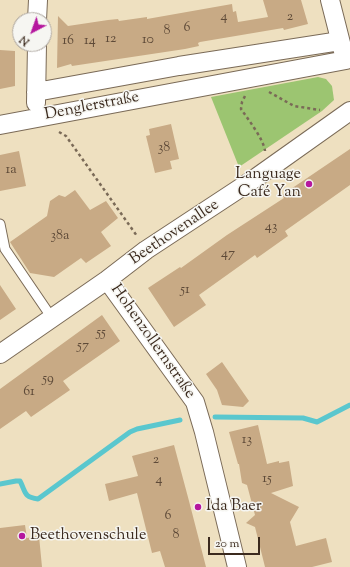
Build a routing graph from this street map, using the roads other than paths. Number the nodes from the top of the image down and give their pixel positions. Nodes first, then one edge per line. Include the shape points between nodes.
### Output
1 (38, 0) edge
2 (330, 0) edge
3 (37, 12) edge
4 (340, 41) junction
5 (37, 52) edge
6 (348, 64) edge
7 (179, 66) junction
8 (184, 90) junction
9 (36, 92) junction
10 (344, 115) edge
11 (36, 118) junction
12 (0, 125) edge
13 (0, 224) edge
14 (107, 280) junction
15 (52, 318) junction
16 (0, 354) edge
17 (237, 567) edge

1 - 3 street
2 - 4 street
4 - 6 street
4 - 7 street, Denglerstraße
5 - 9 street
6 - 8 street, Denglerstraße via 255,76
7 - 8 street
7 - 9 street, Denglerstraße
8 - 11 street, Denglerstraße
9 - 11 street
10 - 14 street, Beethovenallee via 257,178 146,250
11 - 12 street, Denglerstraße
13 - 15 lane via 5,249
14 - 15 street, Beethovenallee
14 - 17 street, Hohenzollernstraße via 195,402
15 - 16 street, Beethovenallee

